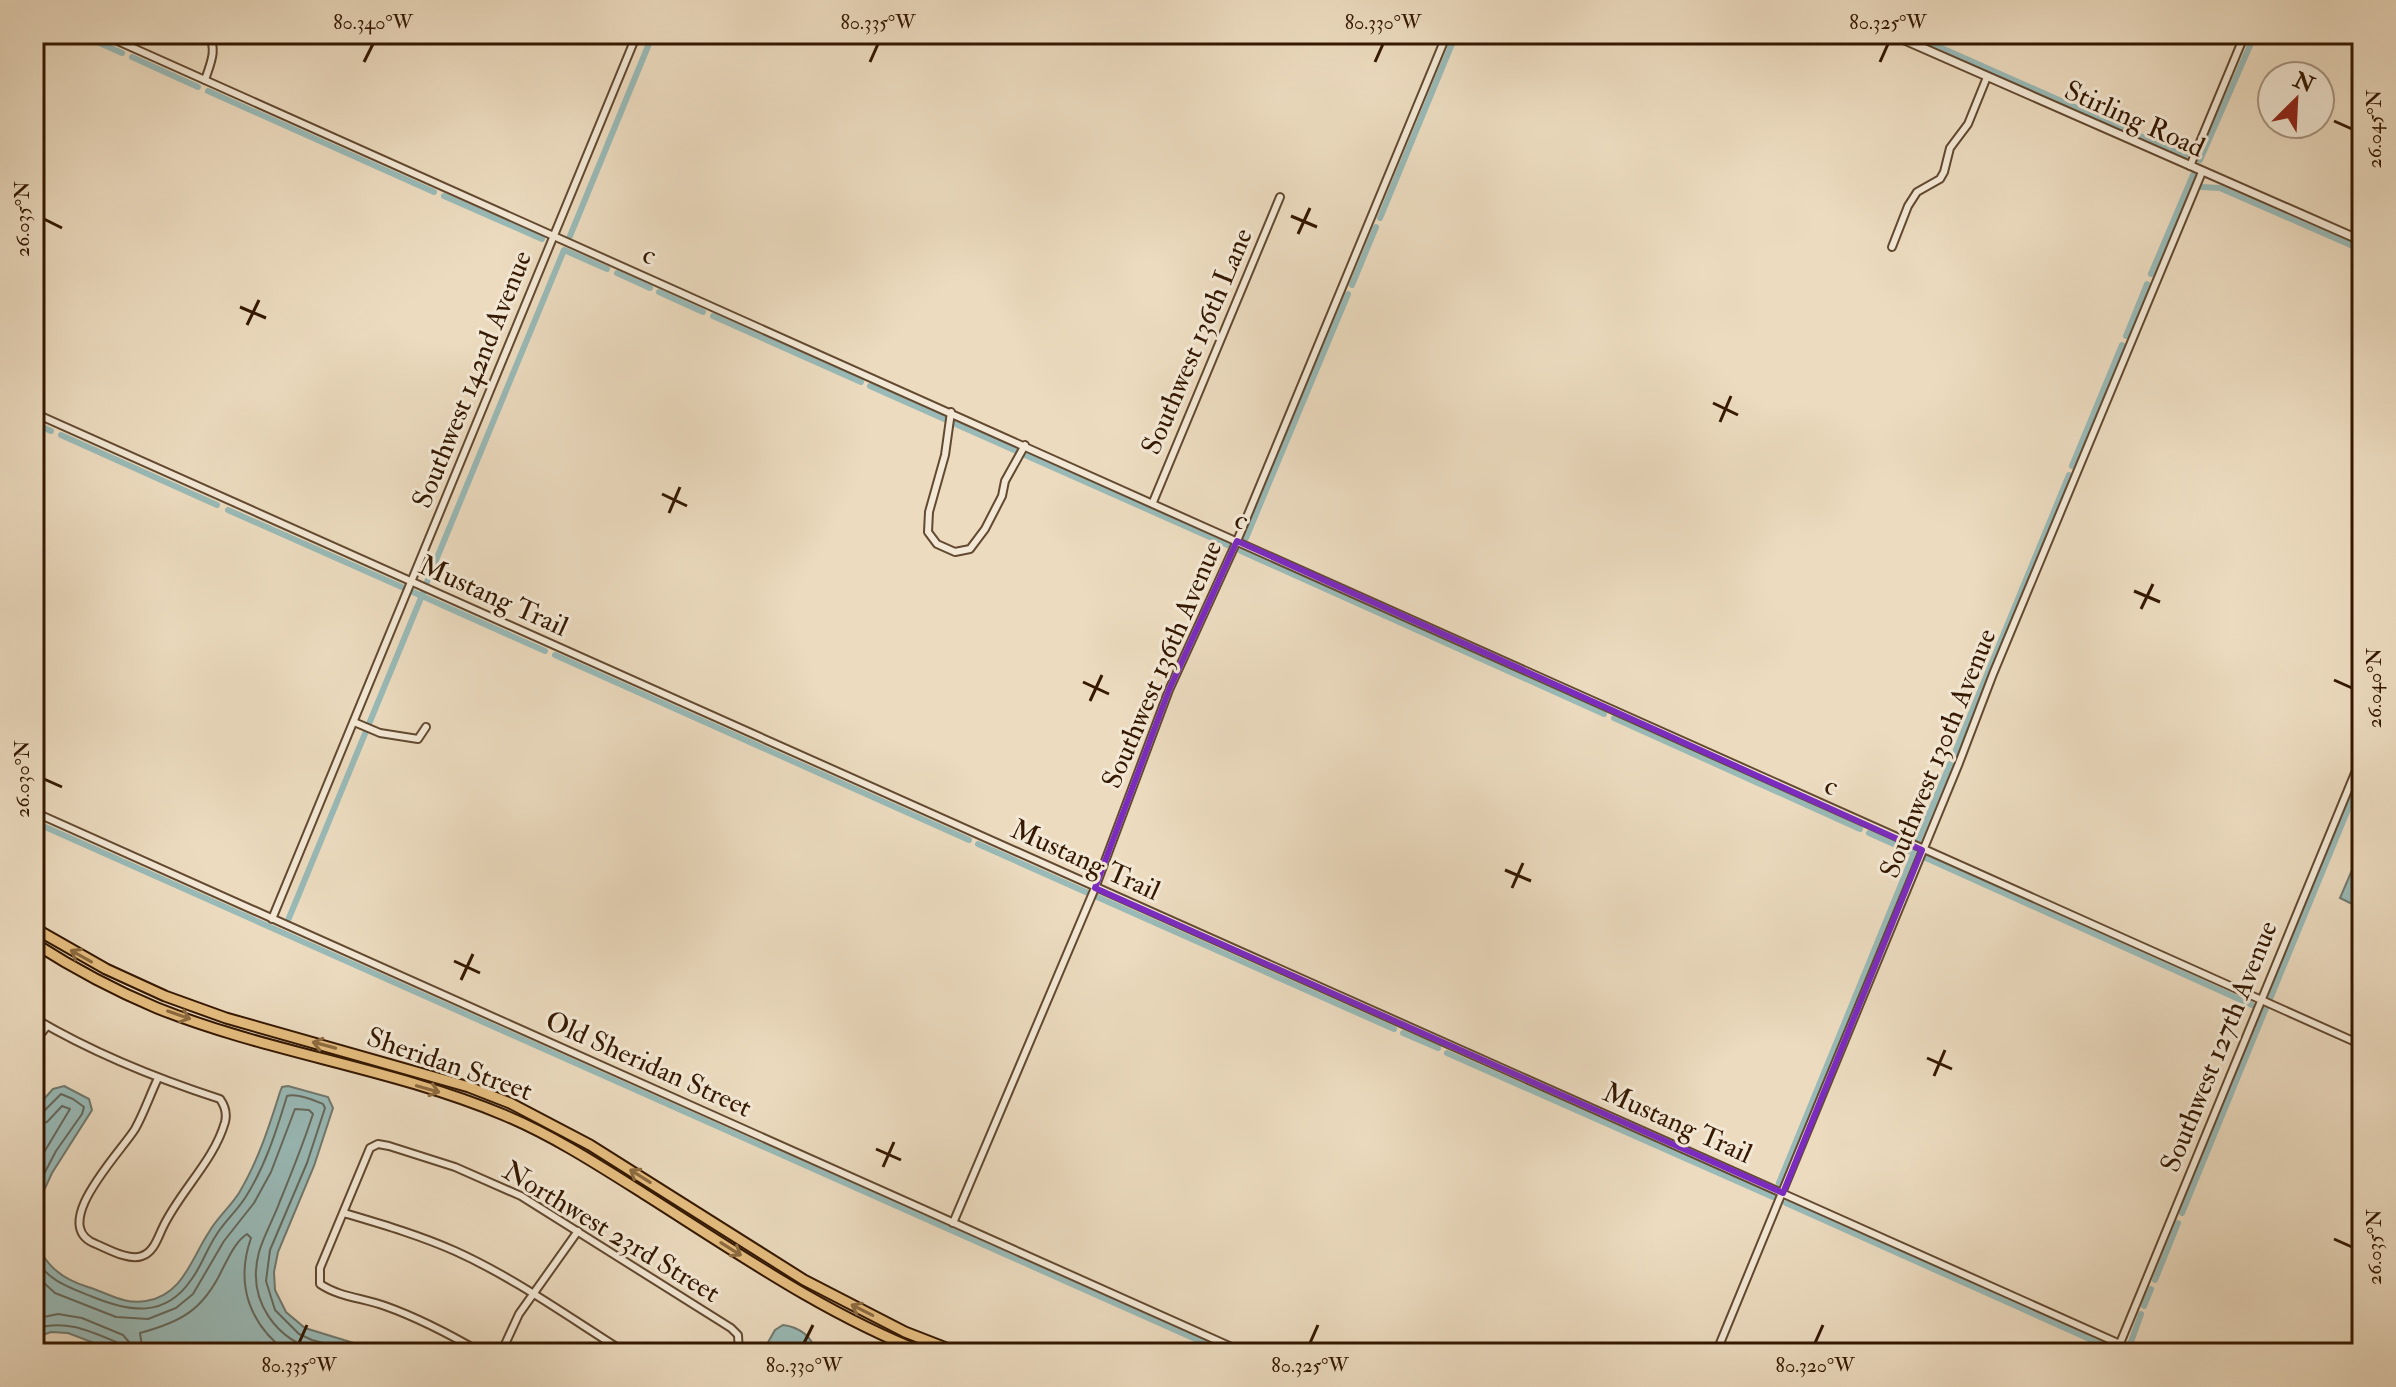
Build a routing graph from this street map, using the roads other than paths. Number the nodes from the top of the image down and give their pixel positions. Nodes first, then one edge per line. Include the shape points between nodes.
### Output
1 (102, 34) edge
2 (208, 34) edge
3 (637, 34) edge
4 (1447, 34) edge
5 (1891, 34) edge
6 (2245, 34) edge
7 (1987, 77) junction
8 (205, 80) junction
9 (2190, 166) junction
10 (2202, 172) junction
11 (1280, 197) dead end
12 (554, 236) junction
13 (2362, 241) edge
14 (1892, 247) dead end
15 (34, 413) edge
16 (951, 414) junction
17 (1021, 451) junction
18 (1153, 502) junction
19 (1237, 541) junction
20 (412, 582) junction
21 (354, 722) junction
22 (426, 727) dead end
23 (2362, 756) edge
24 (34, 812) edge
25 (1922, 850) junction
26 (1095, 888) junction
27 (272, 919) junction
28 (34, 928) edge
29 (34, 943) edge
30 (2260, 1000) junction
31 (34, 1018) edge
32 (47, 1026) junction
33 (34, 1042) edge
34 (2362, 1045) edge
35 (158, 1078) junction
36 (1783, 1193) junction
37 (344, 1213) junction
38 (953, 1223) junction
39 (578, 1231) junction
40 (533, 1295) junction
41 (905, 1332) junction
42 (918, 1337) junction
43 (2120, 1344) junction
44 (899, 1348) edge
45 (913, 1351) edge
46 (482, 1353) edge
47 (501, 1353) edge
48 (626, 1353) edge
49 (739, 1353) edge
50 (925, 1353) edge
51 (959, 1353) edge
52 (1245, 1353) edge
53 (1716, 1353) edge
54 (2116, 1353) edge

1 - 8 street, c
2 - 8 street via 214,50
3 - 12 street, Southwest 142nd Avenue
4 - 19 street, Southwest 136th Avenue
5 - 7 street, Stirling Road
6 - 9 street
7 - 9 street, Stirling Road
7 - 14 street via 1968,124 1950,148 1944,172 1917,192
8 - 12 street, c
9 - 10 street, Stirling Road
10 - 13 street, Stirling Road
10 - 25 street, Southwest 130th Avenue
11 - 18 street, Southwest 136th Lane
12 - 16 street, c
12 - 20 street, Southwest 142nd Avenue
15 - 20 street, Mustang Trail
16 - 17 street, c
16 - 17 street via 929,512 928,532 937,544 955,552 970,549 985,529
17 - 18 street, c
18 - 19 street, c
19 - 25 street, c
19 - 26 street, Southwest 136th Avenue via 1169,690
20 - 21 street, Southwest 142nd Avenue
20 - 26 street, Mustang Trail
21 - 22 street via 418,739
21 - 27 street, Southwest 142nd Avenue
23 - 30 street, Southwest 127th Avenue
24 - 27 street, Old Sheridan Street
25 - 30 street, c
25 - 36 street, Southwest 130th Avenue
26 - 36 street, Mustang Trail
26 - 38 street, Southwest 136th Avenue
27 - 38 street, Old Sheridan Street
41 -> 28 main road, Sheridan Street via 804,1280 590,1145 522,1109 469,1087 165,996
29 -> 44 main road, Sheridan Street via 157,1008 505,1115 582,1155 797,1291
30 - 34 street, c
30 - 43 street, Southwest 127th Avenue
31 - 32 street
32 - 33 street
32 - 35 street
35 - 35 street via 220,1099 226,1120 152,1250 142,1257 127,1256 88,1241 78,1219 95,1183 135,1129
36 - 43 street, Mustang Trail
36 - 53 street, Southwest 130th Avenue
37 - 39 street, Northwest 23rd Street via 370,1148 378,1144 455,1167 521,1196
37 - 40 street via 456,1251
37 - 46 street via 320,1268 320,1284 442,1330
38 - 52 street, Old Sheridan Street
39 - 40 street
39 - 49 street, Northwest 23rd Street via 738,1335
40 - 47 street
40 - 48 street
41 - 42 main road, Sheridan Street
41 - 44 street
42 - 45 street
42 - 51 main road, Sheridan Street
43 - 54 street, Southwest 127th Avenue
44 - 45 main road, Sheridan Street
45 - 50 main road, Sheridan Street

